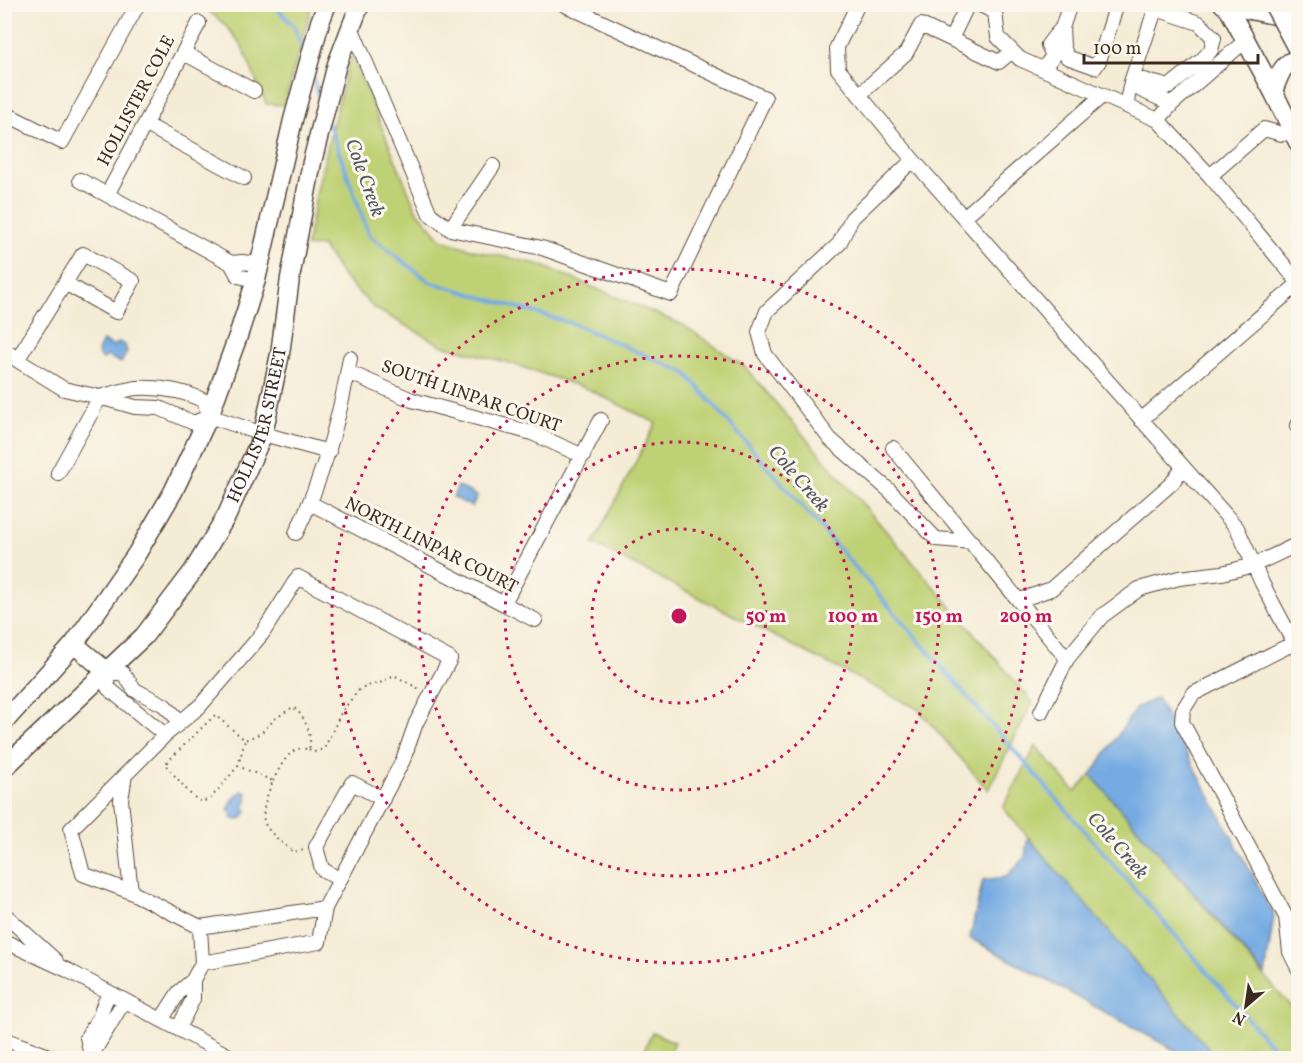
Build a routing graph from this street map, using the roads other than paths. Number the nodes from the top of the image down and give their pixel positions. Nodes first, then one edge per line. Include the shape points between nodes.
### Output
1 (138, 4) edge
2 (327, 4) edge
3 (360, 4) edge
4 (563, 4) edge
5 (858, 4) edge
6 (968, 4) edge
7 (978, 4) edge
8 (1070, 4) edge
9 (1118, 4) edge
10 (1275, 4) edge
11 (1225, 5) edge
12 (1156, 7) edge
13 (996, 8) edge
14 (1299, 20) edge
15 (199, 23) dead end
16 (351, 27) junction
17 (951, 39) junction
18 (1245, 41) junction
19 (1299, 48) edge
20 (1012, 51) junction
21 (184, 53) junction
22 (1060, 56) junction
23 (1299, 59) edge
24 (1043, 69) junction
25 (1095, 72) junction
26 (1131, 82) junction
27 (1086, 88) junction
28 (254, 91) dead end
29 (1273, 91) junction
30 (859, 95) junction
31 (1102, 96) junction
32 (1172, 104) junction
33 (1126, 106) junction
34 (4, 113) edge
35 (1158, 120) junction
36 (145, 124) junction
37 (1296, 137) edge
38 (913, 160) junction
39 (493, 166) dead end
40 (1210, 176) junction
41 (244, 177) dead end
42 (80, 180) dead end
43 (107, 195) junction
44 (964, 217) junction
45 (450, 229) junction
46 (258, 272) junction
47 (65, 283) junction
48 (1299, 283) edge
49 (4, 349) edge
50 (350, 358) dead end
51 (17, 360) junction
52 (348, 372) junction
53 (100, 397) junction
54 (209, 416) junction
55 (601, 420) dead end
56 (1141, 420) junction
57 (263, 434) junction
58 (893, 448) dead end
59 (329, 452) junction
60 (583, 456) junction
61 (1183, 467) junction
62 (58, 473) dead end
63 (310, 503) junction
64 (297, 533) dead end
65 (972, 542) junction
66 (1299, 544) edge
67 (1254, 565) junction
68 (1020, 600) junction
69 (504, 603) junction
70 (535, 620) dead end
71 (74, 644) junction
72 (1297, 647) edge
73 (1067, 658) junction
74 (106, 671) junction
75 (1041, 712) dead end
76 (4, 722) edge
77 (181, 722) junction
78 (165, 735) junction
79 (4, 768) edge
80 (125, 776) junction
81 (383, 799) junction
82 (340, 880) junction
83 (131, 892) junction
84 (325, 908) junction
85 (4, 914) edge
86 (200, 927) junction
87 (4, 941) edge
88 (202, 963) junction
89 (1299, 968) edge
90 (67, 970) junction
91 (193, 980) junction
92 (110, 993) junction
93 (124, 1000) junction
94 (161, 1020) junction
95 (178, 1029) junction
96 (4, 1039) edge
97 (93, 1053) edge
98 (54, 1059) edge
99 (233, 1059) edge

1 - 34 street via 62,142
2 - 46 main road via 292,120
3 - 16 main road, HOLLISTER STREET
4 - 45 street via 765,98 671,294 542,248
5 - 30 street via 837,47 838,69
6 - 17 street
7 - 13 street
8 - 22 street via 1058,32 1063,46
9 - 22 street via 1095,67
9 - 25 street via 1119,12
10 - 19 highway, bridge
11 - 14 main road
11 - 18 main road
12 - 26 street
12 - 26 street via 1199,22 1214,38 1211,50 1169,87 1144,80
13 - 20 street via 998,37
15 - 21 street, HOLLISTER COLE
16 - 45 street via 430,214
16 - 57 main road, HOLLISTER STREET via 337,64 312,162
17 - 20 street via 999,62
17 - 30 street via 921,25 906,53
18 - 29 main road
18 - 32 street
20 - 24 street
21 - 28 street
21 - 36 street, HOLLISTER COLE
22 - 24 street
22 - 25 street
23 - 29 main road via 1290,60 1282,69
24 - 27 street
25 - 27 street
26 - 32 street
26 - 33 street
27 - 31 street
29 - 37 main road
30 - 38 street
31 - 33 street
31 - 44 street
32 - 35 street
33 - 35 street
35 - 40 street
36 - 41 street
36 - 43 street, HOLLISTER COLE
37 - 40 street via 1264,129
38 - 44 street
38 - 65 street via 852,218 839,244 767,311 759,332 765,354 830,439 890,491 936,539
39 - 45 street
40 - 48 street
42 - 43 street
43 - 46 street via 231,263 242,261
44 - 56 street
46 - 54 main road
47 - 47 street via 117,312 133,281 83,254
47 - 51 street
48 - 56 street
49 - 51 street
50 - 52 street
51 - 53 street via 64,389
52 - 59 street
52 - 60 street, SOUTH LINPAR COURT via 412,400 532,433
53 - 54 street via 135,407 159,408 194,423
53 - 54 street via 136,388 164,389 203,400
53 - 62 street
54 - 57 street
54 - 71 main road via 173,492 136,555
55 - 60 street
56 - 61 street
57 - 59 street
57 - 74 main road, HOLLISTER STREET via 227,515 194,570 144,636
58 - 65 street
59 - 63 street
60 - 69 street
61 - 67 street via 1237,528
61 - 68 street via 1172,483 1051,589
63 - 64 street
63 - 69 street, NORTH LINPAR COURT
65 - 68 street
66 - 67 street
67 - 72 street
67 - 73 street via 1139,589 1102,616
68 - 73 street
69 - 70 street, NORTH LINPAR COURT
71 - 74 main road
71 - 76 main road
72 - 89 street via 1193,694 1183,710 1182,722 1286,917 1290,952
73 - 75 street
74 - 77 street via 123,673 135,690 164,705
74 - 78 street via 108,688
74 - 79 main road, HOLLISTER STREET
77 - 78 street
77 - 81 street via 200,706 262,634 298,577 450,659 416,723
78 - 80 street
80 - 83 street via 121,800
80 - 83 street via 71,829 83,874
81 - 82 street
81 - 82 street via 352,783 316,847 322,869
82 - 84 street
83 - 86 street
84 - 86 street
84 - 88 street via 319,942
85 - 90 street
86 - 88 street
87 - 90 street
88 - 91 street
90 - 92 street
91 - 94 street via 179,992
91 - 95 street via 193,999
92 - 93 street
92 - 97 street via 103,1003
93 - 94 street
93 - 97 street
94 - 95 street
95 - 99 street
96 - 98 street

